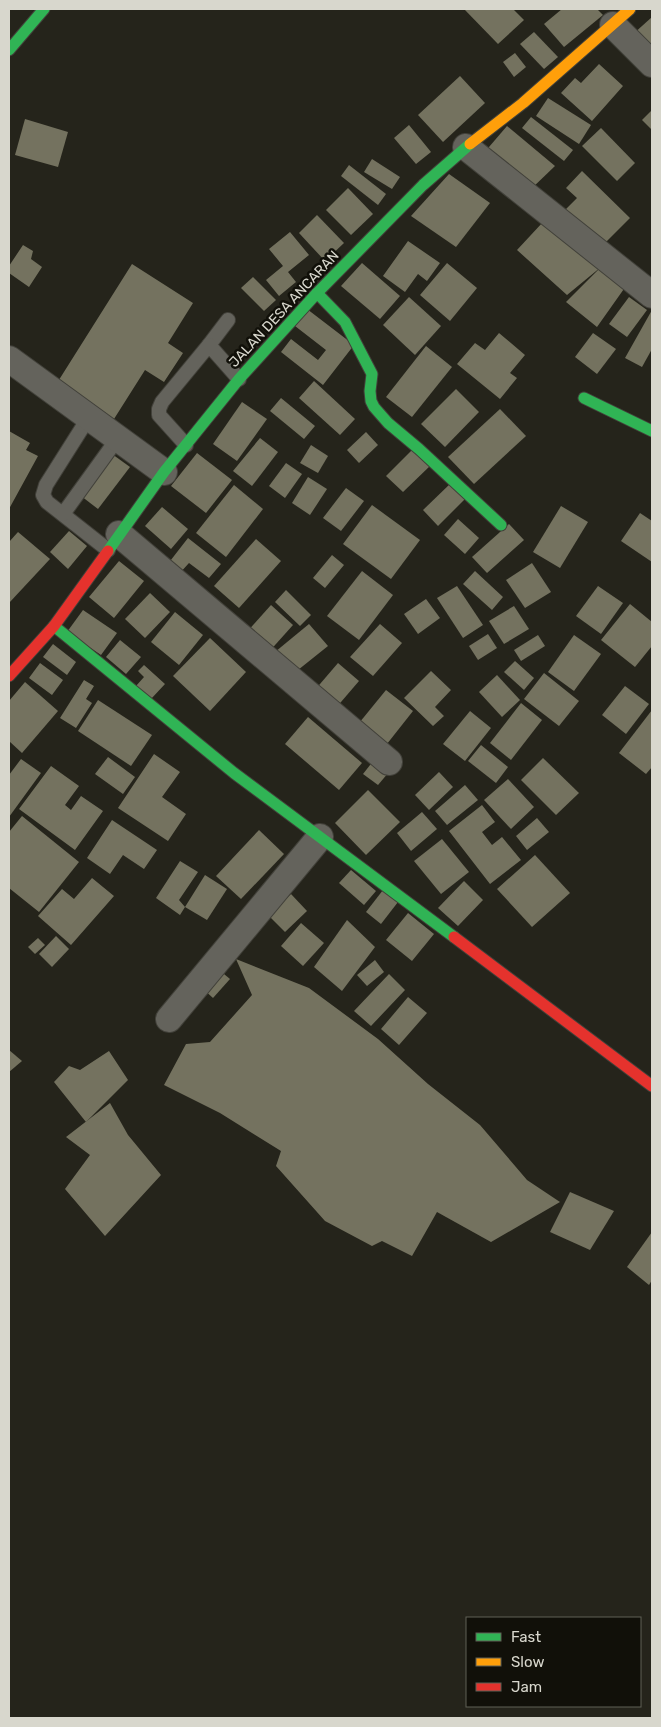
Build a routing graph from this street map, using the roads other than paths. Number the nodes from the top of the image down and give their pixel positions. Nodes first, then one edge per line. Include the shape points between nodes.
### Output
1 (44, 9) edge
2 (621, 17) edge
3 (9, 50) edge
4 (652, 64) edge
5 (466, 147) junction
6 (317, 293) junction
7 (652, 295) edge
8 (228, 320) dead end
9 (209, 345) junction
10 (9, 359) edge
11 (239, 379) junction
12 (584, 398) dead end
13 (89, 417) junction
14 (652, 431) edge
15 (118, 438) junction
16 (186, 445) junction
17 (164, 472) junction
18 (63, 514) junction
19 (500, 525) dead end
20 (114, 542) junction
21 (54, 626) junction
22 (9, 676) edge
23 (389, 762) dead end
24 (320, 837) junction
25 (169, 1019) dead end
26 (652, 1086) edge

1 - 3 street
2 - 4 street
2 - 5 street, JALAN DESA ANCARAN via 523,103
5 - 6 street, JALAN DESA ANCARAN via 423,185
5 - 7 street
6 - 11 street, JALAN DESA ANCARAN
6 - 19 street via 345,322 372,374 370,391 374,407
8 - 9 lane
9 - 11 lane
9 - 16 lane via 159,410 159,416
10 - 13 street
11 - 16 street, JALAN DESA ANCARAN
12 - 14 street
13 - 15 street
13 - 18 lane via 43,495
15 - 17 street
15 - 18 lane
16 - 17 street, JALAN DESA ANCARAN
17 - 20 street, JALAN DESA ANCARAN
18 - 20 lane
20 - 21 street, JALAN DESA ANCARAN
20 - 23 street
21 - 22 street, JALAN DESA ANCARAN
21 - 24 street via 234,773
24 - 25 street
24 - 26 street

